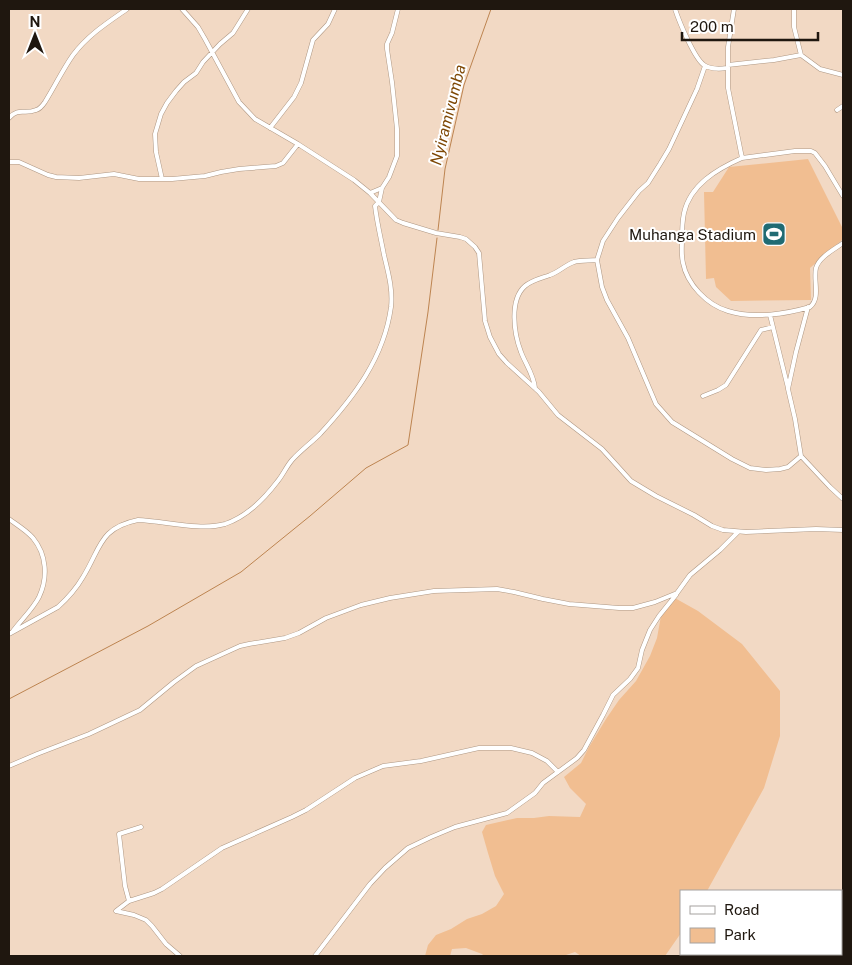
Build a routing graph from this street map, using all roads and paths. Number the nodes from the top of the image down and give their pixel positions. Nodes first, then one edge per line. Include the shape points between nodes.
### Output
1 (126, 9) edge
2 (182, 9) edge
3 (248, 9) edge
4 (334, 9) edge
5 (398, 9) edge
6 (674, 9) edge
7 (734, 9) edge
8 (794, 9) edge
9 (212, 52) junction
10 (801, 56) junction
11 (705, 66) junction
12 (728, 67) junction
13 (843, 75) edge
14 (843, 106) edge
15 (837, 110) dead end
16 (9, 118) edge
17 (270, 128) junction
18 (298, 144) junction
19 (742, 158) junction
20 (9, 162) edge
21 (162, 179) junction
22 (843, 186) edge
23 (382, 188) junction
24 (841, 191) junction
25 (370, 193) junction
26 (843, 196) edge
27 (379, 202) junction
28 (843, 243) edge
29 (597, 260) junction
30 (808, 307) junction
31 (770, 315) junction
32 (773, 327) junction
33 (535, 388) junction
34 (788, 389) junction
35 (703, 396) dead end
36 (802, 456) junction
37 (843, 499) edge
38 (9, 519) edge
39 (843, 530) edge
40 (738, 532) junction
41 (677, 593) junction
42 (10, 633) edge
43 (9, 766) edge
44 (558, 772) junction
45 (140, 827) dead end
46 (129, 901) junction
47 (180, 956) edge
48 (315, 956) edge

1 - 16 street via 75,52 41,107 14,113
2 - 9 street via 198,27
3 - 9 street via 233,33
4 - 17 street via 328,24 312,40 294,97
5 - 23 street via 387,48 397,156
6 - 11 street via 688,40
7 - 12 street
8 - 10 street via 794,27
9 - 17 street via 239,102 255,119
9 - 21 street via 176,91 161,114 155,134
10 - 12 street
10 - 13 street via 820,69
11 - 12 street
11 - 29 street via 669,149 654,175 606,235
12 - 19 street via 729,95
14 - 15 street
17 - 18 street
18 - 21 street via 284,162 276,166
18 - 25 street
19 - 24 street via 811,151
19 - 31 street via 713,173 691,195 682,222 683,264 690,281 717,306 740,314
20 - 21 street via 19,162 56,177 114,174
22 - 24 street
23 - 25 street
23 - 27 street
24 - 26 street
25 - 27 street
27 - 33 street via 403,223 436,234 460,237 475,247 490,337 503,359
27 - 42 street via 376,211 392,292 390,313 373,365 343,408 291,461 266,496 252,509 223,525 142,520 122,526 104,536 84,576 64,602
28 - 30 street via 817,265 816,299
29 - 33 street via 574,262 529,284 517,296 515,327
29 - 36 street via 607,300 631,345 652,397 668,418 746,467 780,469
30 - 31 street
30 - 34 street
31 - 32 street
32 - 34 street
32 - 35 street via 761,330 726,384
33 - 40 street via 558,415 602,449 633,482 712,526
34 - 36 street
36 - 37 street
38 - 42 street via 34,539 45,568 39,597
39 - 40 street
40 - 41 street via 690,575
41 - 43 street via 633,608 569,604 497,589 434,591 375,601 336,614 292,636 249,644 196,666 140,710
41 - 44 street via 650,630 638,668 613,694 584,750
44 - 46 street via 532,753 511,748 479,748 383,766 355,778 292,818 222,848 158,892
44 - 48 street via 507,813 455,827 408,848 361,895
45 - 46 street via 119,834
46 - 47 street via 116,911 149,922

